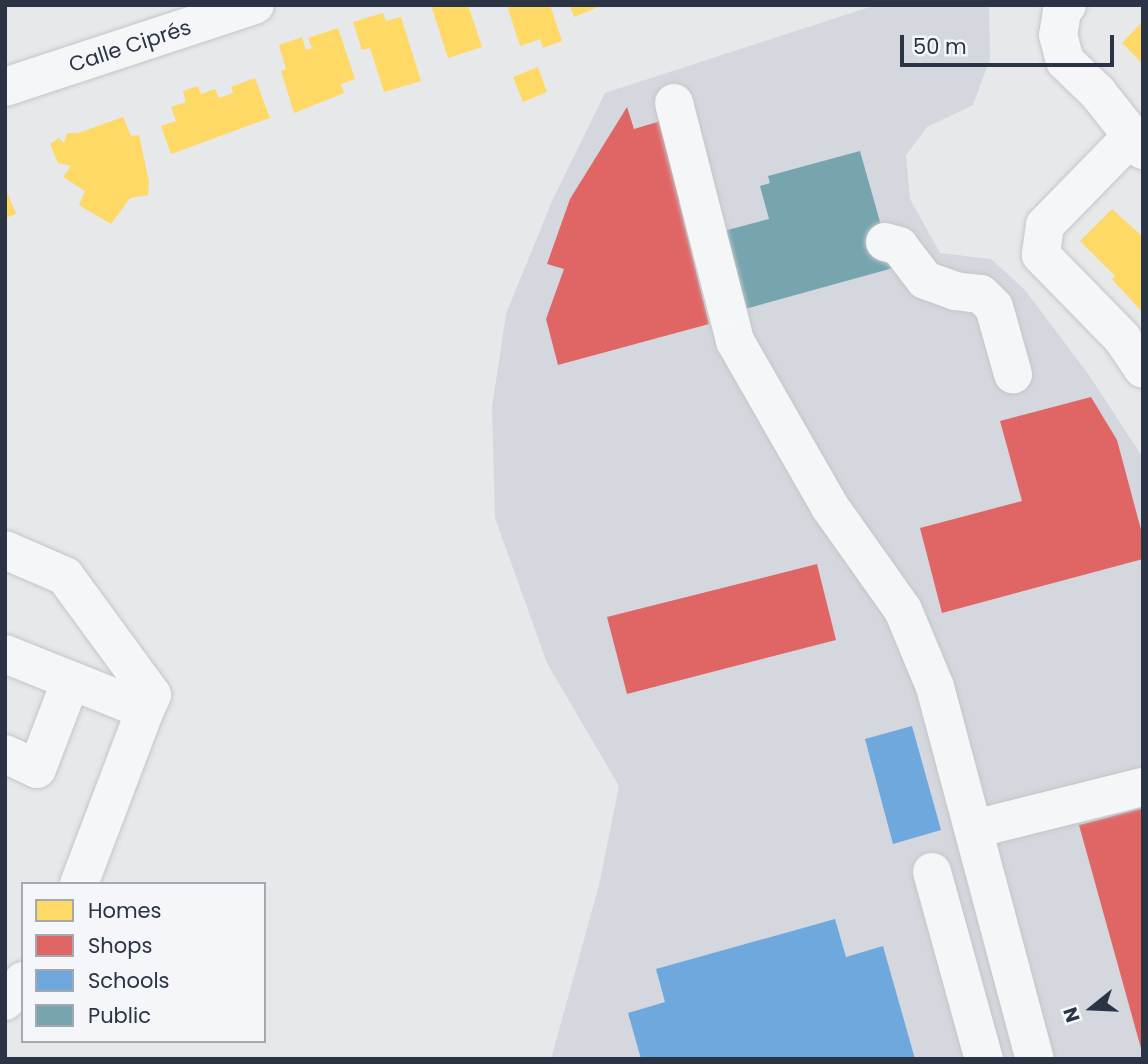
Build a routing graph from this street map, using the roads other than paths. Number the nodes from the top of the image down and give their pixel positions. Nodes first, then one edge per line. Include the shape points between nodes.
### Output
1 (255, 5) edge
2 (1067, 5) edge
3 (5, 87) edge
4 (674, 103) dead end
5 (1137, 143) edge
6 (886, 242) dead end
7 (1143, 369) edge
8 (1013, 374) dead end
9 (5, 550) edge
10 (5, 654) edge
11 (71, 680) junction
12 (145, 710) junction
13 (5, 754) edge
14 (1143, 786) edge
15 (974, 829) junction
16 (932, 872) dead end
17 (80, 882) edge
18 (21, 983) edge
19 (5, 1002) edge
20 (984, 1059) edge
21 (1035, 1059) edge

1 - 3 street, Calle Ciprés
2 - 5 street via 1058,35 1065,61 1098,93
4 - 15 street via 735,341 830,507 903,610 935,687
5 - 7 street via 1045,225 1041,255 1122,338
6 - 8 street via 899,246 925,280 981,294 995,307
9 - 12 street via 65,576 152,695
10 - 11 street
11 - 12 street
11 - 13 street via 37,769
12 - 17 street
14 - 15 street
15 - 21 street
16 - 20 street
18 - 19 street

